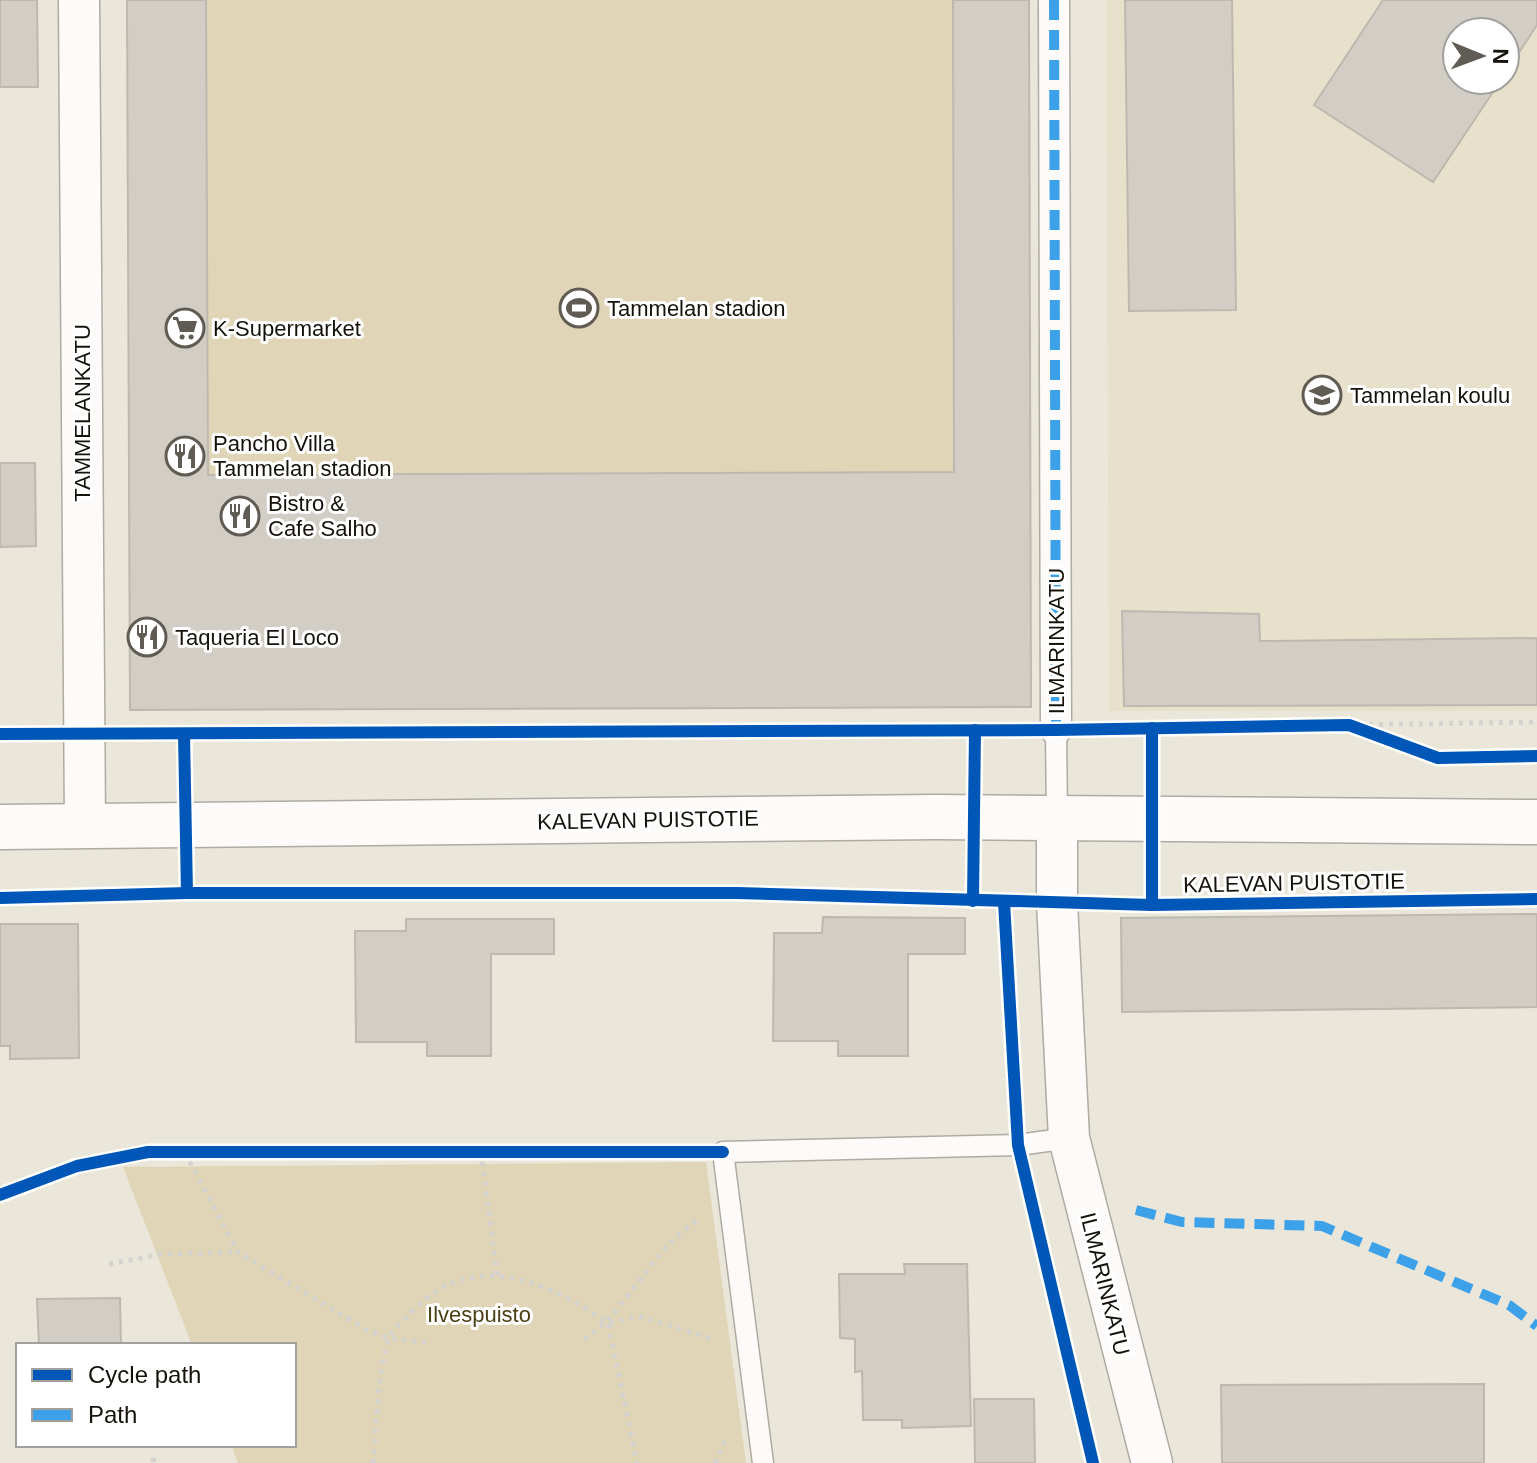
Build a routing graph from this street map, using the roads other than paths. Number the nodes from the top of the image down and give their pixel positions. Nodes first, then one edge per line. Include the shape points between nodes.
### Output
1 (79, 0) edge
2 (1054, 0) edge
3 (1056, 730) joint
4 (1057, 819) junction
5 (1537, 822) edge
6 (85, 825) junction
7 (0, 827) edge
8 (1069, 1138) junction
9 (763, 1463) edge
10 (1152, 1463) edge

1 - 6 street, TAMMELANKATU
2 - 3 street, ILMARINKATU
3 - 4 lane, ILMARINKATU
4 - 5 main road, KALEVAN PUISTOTIE
4 - 6 main road, KALEVAN PUISTOTIE
4 - 8 street, ILMARINKATU
6 - 7 main road, KALEVAN PUISTOTIE
8 - 9 lane via 1018,1145 723,1152
8 - 10 street, ILMARINKATU

